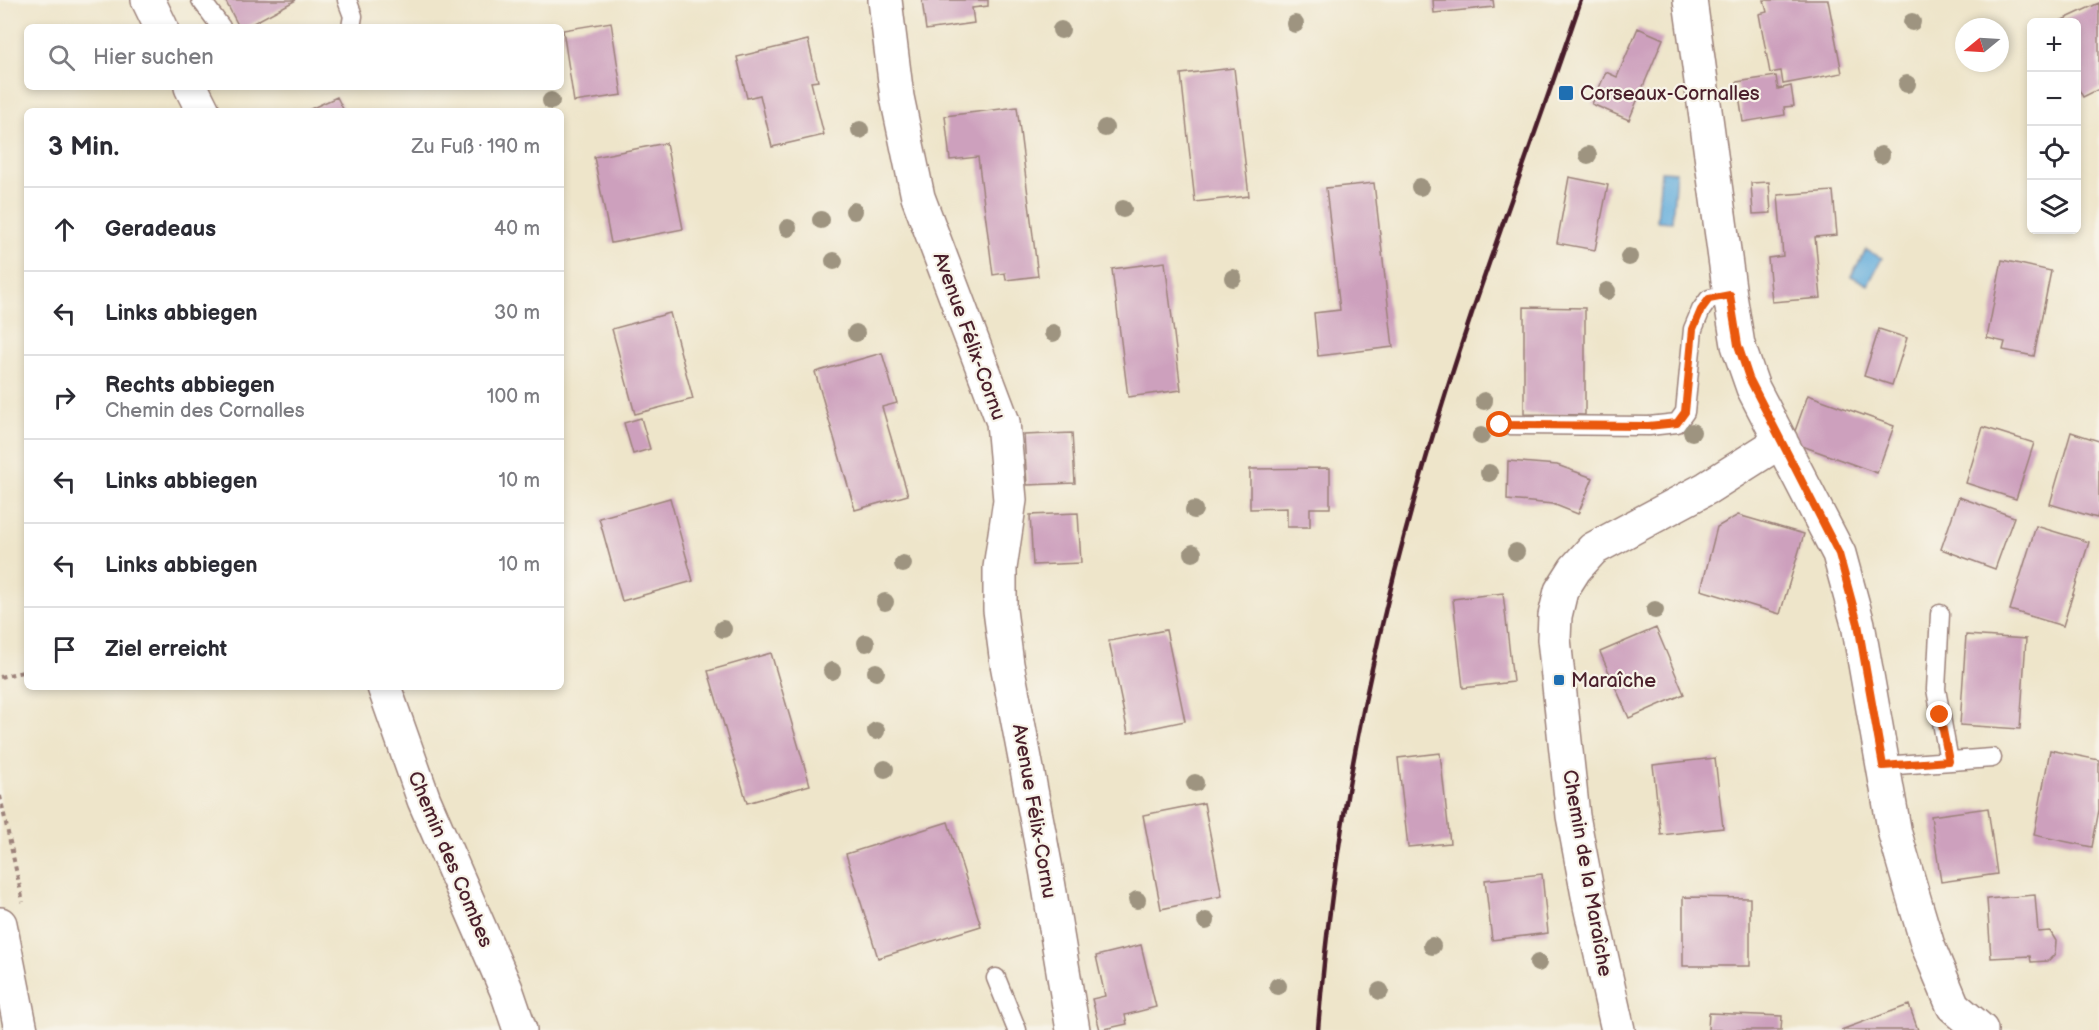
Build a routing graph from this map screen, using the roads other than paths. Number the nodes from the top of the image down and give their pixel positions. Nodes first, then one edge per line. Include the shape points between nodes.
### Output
1 (148, 0) edge
2 (201, 0) edge
3 (347, 0) edge
4 (885, 0) edge
5 (1690, 0) edge
6 (160, 24) edge
7 (219, 24) edge
8 (352, 24) edge
9 (192, 90) edge
10 (202, 108) edge
11 (1730, 295) junction
12 (1500, 425) dead end
13 (1780, 441) junction
14 (1940, 614) dead end
15 (385, 690) edge
16 (1992, 758) dead end
17 (1949, 761) junction
18 (1883, 766) junction
19 (0, 924) edge
20 (996, 978) dead end
21 (21, 1030) edge
22 (520, 1030) edge
23 (1017, 1030) edge
24 (1073, 1030) edge
25 (1618, 1030) edge
26 (1981, 1030) edge

1 - 6 main road
2 - 7 lane
3 - 8 lane
4 - 24 main road, Avenue Félix-Cornu via 897,97 918,197 1004,422 1010,500 1000,568 1000,610
5 - 11 main road
9 - 10 main road
11 - 12 lane via 1709,299 1695,323 1685,412 1677,423
11 - 13 main road via 1743,363
13 - 18 main road via 1839,554 1858,624
13 - 25 main road, Chemin de la Maraîche via 1707,488 1593,549 1561,591 1554,639 1573,816
14 - 17 lane via 1936,688
15 - 22 main road, Chemin des Combes via 424,800
16 - 17 lane
17 - 18 lane
18 - 26 main road via 1895,834 1928,946 1953,1006
19 - 21 main road
20 - 23 lane

